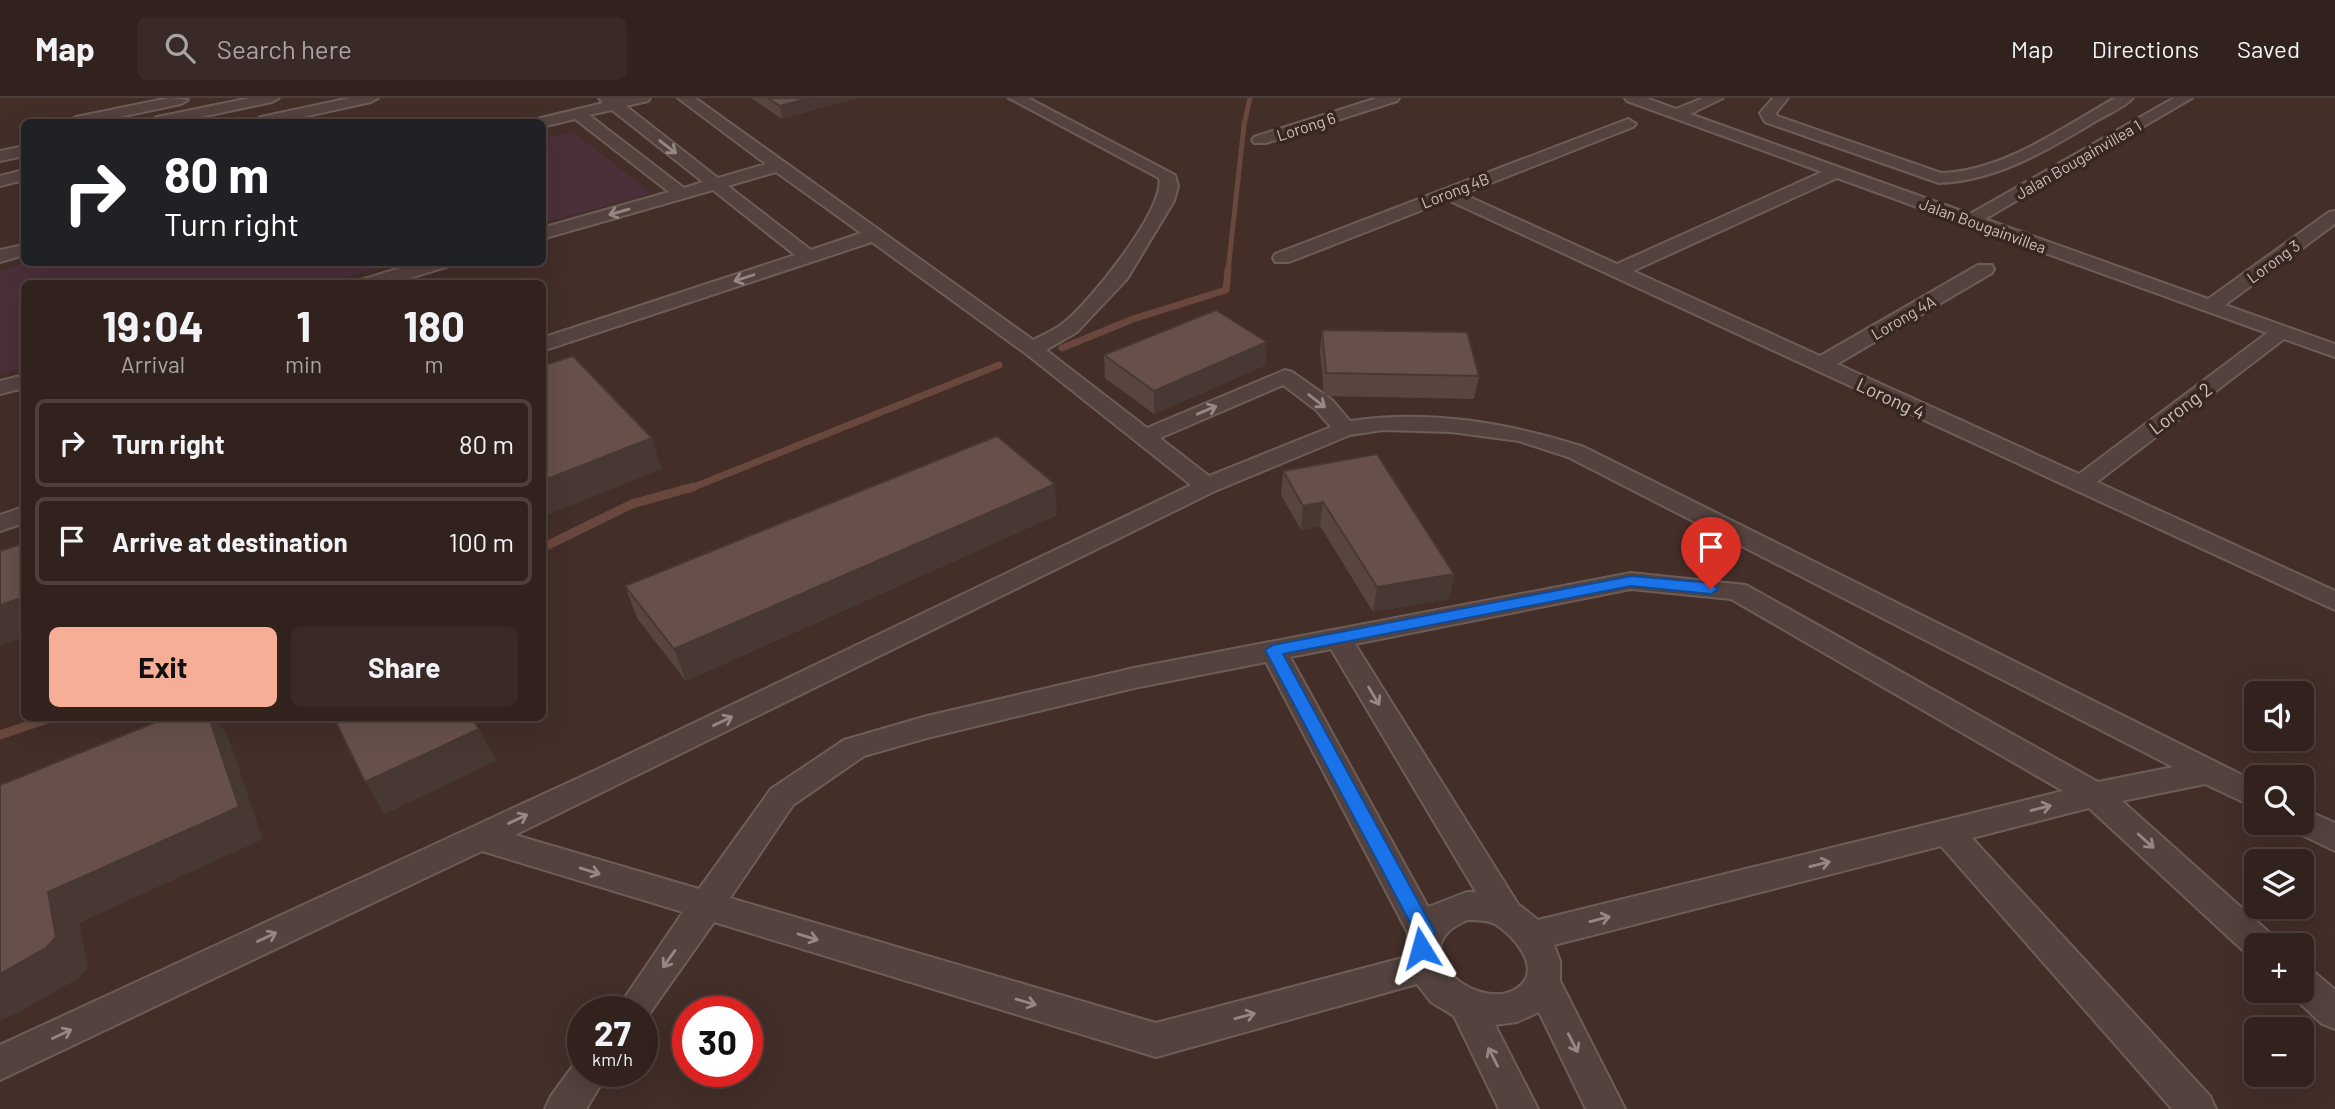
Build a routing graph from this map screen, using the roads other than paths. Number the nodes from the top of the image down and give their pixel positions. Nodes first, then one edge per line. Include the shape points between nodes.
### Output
1 (140, 98) edge
2 (190, 98) edge
3 (272, 98) edge
4 (370, 98) edge
5 (643, 98) edge
6 (685, 98) edge
7 (1016, 98) edge
8 (1392, 98) edge
9 (1632, 98) edge
10 (1716, 98) edge
11 (1782, 98) edge
12 (2126, 98) edge
13 (2185, 98) edge
14 (352, 100) edge
15 (610, 101) edge
16 (578, 114) junction
17 (1676, 114) junction
18 (105, 116) junction
19 (90, 119) edge
20 (171, 119) edge
21 (273, 119) edge
22 (546, 121) edge
23 (2083, 121) junction
24 (1628, 124) dead end
25 (1786, 126) junction
26 (2123, 133) junction
27 (1261, 140) dead end
28 (1751, 141) junction
29 (21, 152) edge
30 (0, 156) edge
31 (2001, 165) junction
32 (779, 166) junction
33 (1836, 172) junction
34 (21, 176) edge
35 (2043, 179) junction
36 (0, 181) edge
37 (716, 184) junction
38 (1448, 193) junction
39 (682, 194) junction
40 (2335, 216) edge
41 (1971, 220) junction
42 (546, 233) edge
43 (874, 235) junction
44 (21, 251) edge
45 (0, 256) edge
46 (809, 257) junction
47 (1282, 258) dead end
48 (429, 266) edge
49 (1985, 268) dead end
50 (1617, 271) junction
51 (381, 280) edge
52 (2210, 306) junction
53 (2281, 332) junction
54 (546, 344) edge
55 (1032, 349) junction
56 (2335, 351) edge
57 (1820, 365) junction
58 (21, 382) edge
59 (0, 388) edge
60 (1345, 429) junction
61 (1144, 437) junction
62 (2080, 484) junction
63 (1207, 486) junction
64 (21, 516) edge
65 (0, 523) edge
66 (2335, 601) edge
67 (1338, 638) junction
68 (1273, 650) junction
69 (2211, 771) junction
70 (2244, 789) edge
71 (2095, 795) junction
72 (2314, 827) edge
73 (1947, 832) junction
74 (478, 837) junction
75 (2335, 838) edge
76 (705, 906) junction
77 (1506, 913) junction
78 (1425, 932) junction
79 (2247, 933) edge
80 (1533, 936) junction
81 (1425, 967) junction
82 (1542, 982) junction
83 (2314, 994) edge
84 (643, 996) edge
85 (1467, 1006) junction
86 (2335, 1013) edge
87 (0, 1063) edge
88 (580, 1087) edge
89 (564, 1109) edge
90 (1519, 1109) edge
91 (1606, 1109) edge
92 (2197, 1109) edge

1 - 18 street
2 - 18 street
3 - 20 street
4 - 14 street
5 - 15 street
6 - 32 street
7 - 55 street via 1167,175 1170,186 1120,275 1070,328
8 - 27 street, Lorong 6
9 - 17 street, Jalan Bougainvillea
10 - 17 street
11 - 25 street via 1768,113 1770,119
12 - 23 street
13 - 26 street, Jalan Bougainvillea 1
14 - 21 street
15 - 16 street
15 -> 37 street
16 - 22 street
16 - 39 street
17 - 28 street, Jalan Bougainvillea
18 - 19 street
23 - 26 street
23 - 31 street
24 - 38 street, Lorong 4B
25 - 28 street
25 - 31 street via 1939,178 1962,178
26 - 35 street, Jalan Bougainvillea 1
28 - 33 street, Jalan Bougainvillea
29 - 30 street
31 - 35 street
32 - 37 street
32 - 43 street
33 - 41 street, Jalan Bougainvillea
33 - 50 street
34 - 36 street
35 - 41 street, Jalan Bougainvillea 1
37 - 39 street
37 - 46 street
38 - 47 street, Lorong 4B
38 - 50 street, Lorong 4
39 -> 42 street
40 - 52 street, Lorong 3
41 - 52 street, Jalan Bougainvillea
43 - 46 street
43 - 55 street
44 - 45 street
46 -> 54 street
48 - 51 street
49 - 57 street, Lorong 4A
50 - 57 street, Lorong 4
52 - 53 street, Jalan Bougainvillea
53 - 56 street, Jalan Bougainvillea
53 - 62 street, Lorong 2
55 - 61 street
57 - 62 street, Lorong 4
58 - 59 street
61 -> 60 street via 1285,376 1324,405
60 - 63 street
60 - 69 street via 1383,423 1451,425 1522,435 1576,452
61 - 63 street
62 - 66 street, Lorong 4
74 -> 63 street
64 - 65 street
67 - 68 street
67 - 71 street via 1631,581 1737,591
67 -> 77 street
68 - 76 street via 1134,678 854,748 782,797
68 - 78 street
69 - 70 street
69 - 71 street
73 -> 71 street
71 -> 79 street
72 - 75 street
80 -> 73 street
73 - 92 street
74 -> 76 street
87 -> 74 street
76 -> 81 street via 1156,1040
76 -> 84 street
77 - 78 street via 1487,906 1450,909
77 - 80 street
78 - 81 street via 1421,948
80 - 82 street via 1544,966
81 - 85 street via 1448,996
82 - 85 street via 1534,995 1513,1007 1486,1010
82 -> 91 street
83 - 86 street
90 -> 85 street
88 - 89 street

